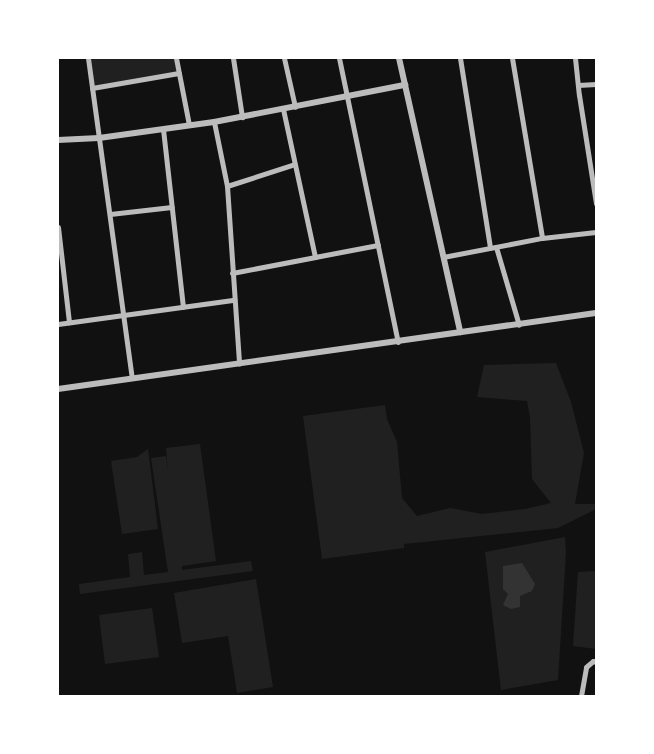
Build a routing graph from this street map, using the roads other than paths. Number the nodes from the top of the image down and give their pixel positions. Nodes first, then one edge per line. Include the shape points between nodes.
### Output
1 (88, 58) edge
2 (176, 58) edge
3 (233, 58) edge
4 (284, 58) edge
5 (338, 58) edge
6 (399, 58) edge
7 (460, 58) edge
8 (512, 58) edge
9 (575, 58) edge
10 (179, 74) junction
11 (596, 84) edge
12 (404, 85) junction
13 (578, 85) junction
14 (92, 88) junction
15 (347, 96) junction
16 (295, 106) junction
17 (283, 109) junction
18 (242, 117) junction
19 (214, 122) junction
20 (189, 126) junction
21 (162, 129) junction
22 (99, 138) junction
23 (58, 140) edge
24 (295, 164) junction
25 (594, 169) edge
26 (227, 186) junction
27 (596, 204) edge
28 (172, 207) junction
29 (110, 214) junction
30 (58, 227) edge
31 (596, 232) edge
32 (542, 238) junction
33 (378, 246) junction
34 (493, 248) junction
35 (315, 257) junction
36 (443, 257) junction
37 (232, 273) junction
38 (234, 300) junction
39 (183, 307) junction
40 (596, 313) edge
41 (124, 315) junction
42 (69, 322) junction
43 (58, 324) edge
44 (519, 325) junction
45 (460, 332) junction
46 (398, 342) junction
47 (239, 364) junction
48 (132, 378) junction
49 (58, 389) edge
50 (596, 662) edge
51 (581, 696) edge

1 - 14 street
2 - 10 street
3 - 18 street
4 - 16 street
5 - 15 street
6 - 12 street
7 - 34 street
8 - 32 street
9 - 13 street
10 - 14 street
10 - 20 street
11 - 13 street
12 - 15 street
12 - 36 street
13 - 25 street
14 - 22 street
15 - 16 street
15 - 33 street
16 - 17 street
17 - 18 street
17 - 24 street
18 - 19 street
19 - 20 street
19 - 26 street
20 - 21 street
21 - 22 street
21 - 28 street
22 - 23 street
22 - 29 street
24 - 26 street
24 - 35 street
25 - 27 street
26 - 37 street
28 - 29 street
28 - 39 street
29 - 41 street
30 - 42 street
31 - 32 street
32 - 34 street
33 - 35 street
33 - 46 street
34 - 36 street
34 - 44 street
35 - 37 street
36 - 45 street
37 - 38 street
38 - 39 street
38 - 47 street
39 - 41 street
40 - 44 street
41 - 42 street
41 - 48 street
42 - 43 street
44 - 45 street
45 - 46 street
46 - 47 street
47 - 48 street
48 - 49 street
50 - 51 street via 586,667

